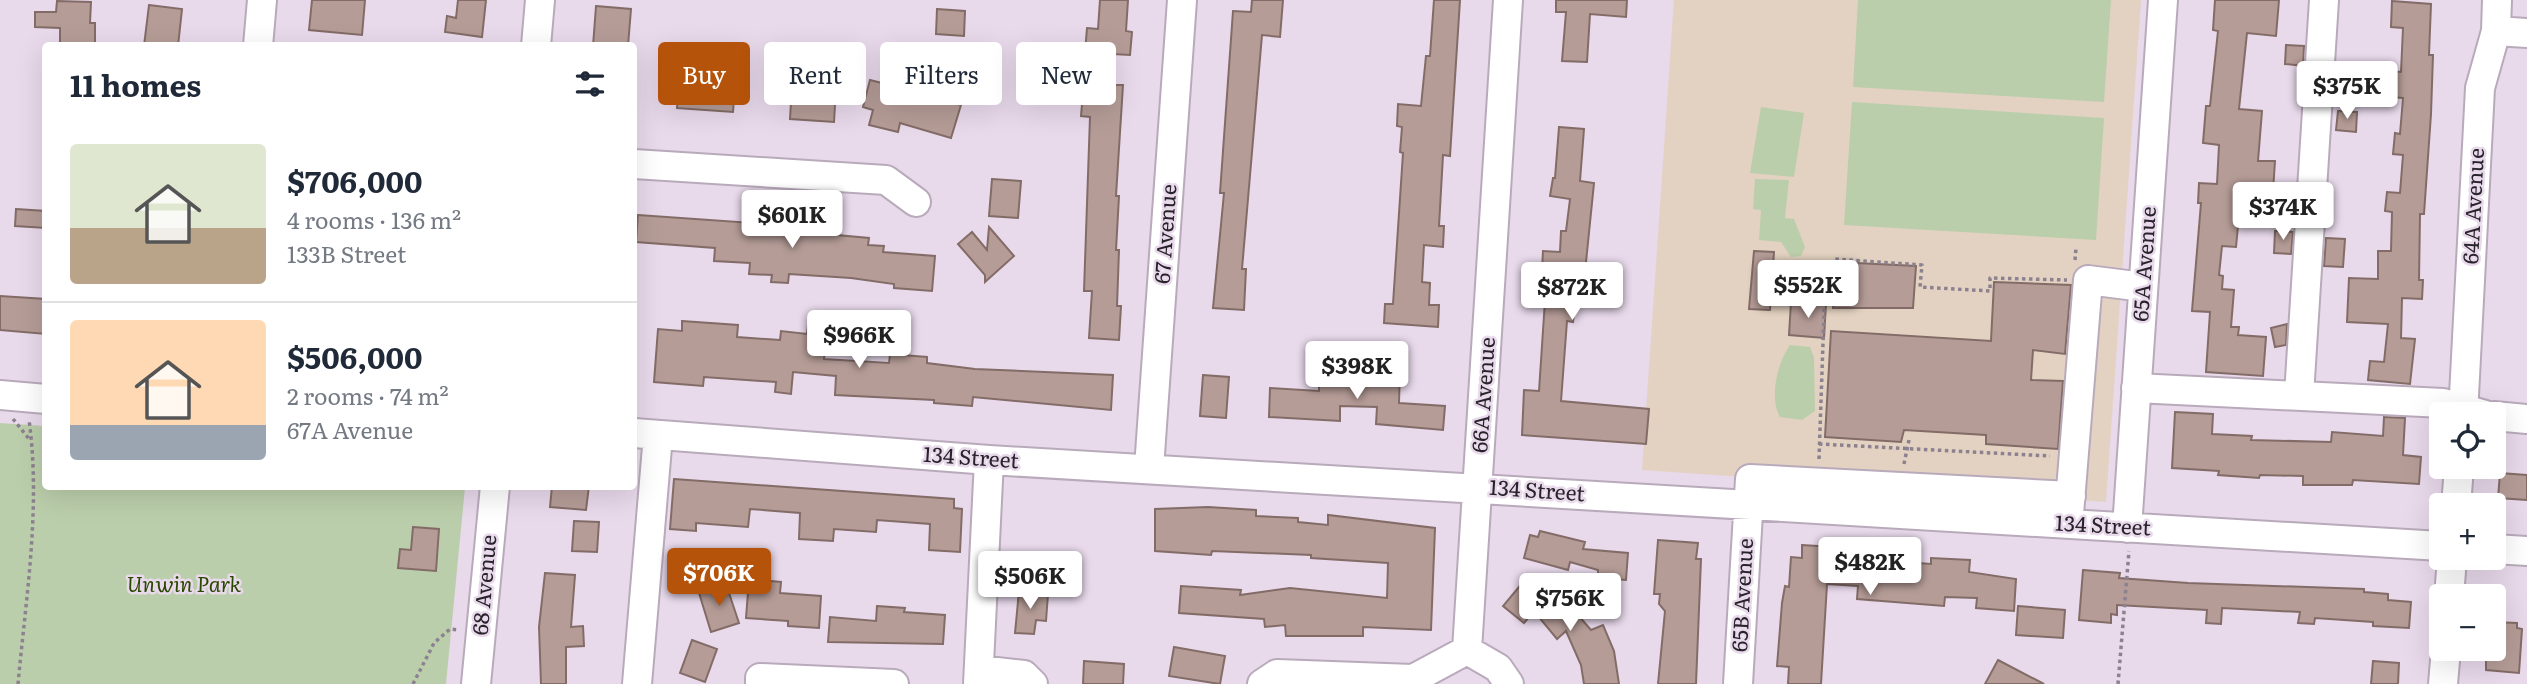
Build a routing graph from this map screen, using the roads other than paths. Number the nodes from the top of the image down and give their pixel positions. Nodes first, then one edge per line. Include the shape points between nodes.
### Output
1 (262, 0) edge
2 (540, 0) edge
3 (1182, 0) edge
4 (1508, 0) edge
5 (2163, 0) edge
6 (2324, 0) edge
7 (2497, 0) edge
8 (2496, 31) junction
9 (2527, 33) edge
10 (258, 42) edge
11 (536, 42) edge
12 (637, 164) edge
13 (916, 202) dead end
14 (2143, 287) junction
15 (2136, 388) junction
16 (2299, 395) junction
17 (2470, 402) edge
18 (6, 406) edge
19 (2429, 408) edge
20 (37, 409) edge
21 (2506, 417) edge
22 (2527, 419) edge
23 (646, 434) edge
24 (989, 460) junction
25 (1149, 468) junction
26 (1478, 488) junction
27 (495, 490) edge
28 (2071, 496) junction
29 (1748, 505) junction
30 (2069, 524) junction
31 (2128, 536) junction
32 (2429, 546) edge
33 (2506, 550) edge
34 (2527, 551) edge
35 (1467, 650) junction
36 (2445, 661) edge
37 (979, 677) edge
38 (760, 681) edge
39 (476, 684) edge
40 (637, 684) edge
41 (894, 684) edge
42 (1033, 684) edge
43 (1262, 684) edge
44 (1509, 684) edge
45 (1738, 684) edge
46 (2443, 684) edge

1 - 10 street
2 - 11 street
3 - 25 street, 67 Avenue
4 - 26 street, 66A Avenue
5 - 14 street, 65A Avenue
6 - 16 street
7 - 8 street, 64A Avenue
8 - 9 street
8 - 17 street, 64A Avenue via 2480,88
12 - 13 street via 886,180
14 - 15 street, 65A Avenue
14 - 28 street via 2088,279
15 - 16 street
15 - 31 street, 65A Avenue
16 - 19 street
18 - 20 street
21 - 22 street
23 - 24 street, 134 Street
23 - 40 street
24 - 25 street, 134 Street
24 - 37 street
25 - 26 street, 134 Street
26 - 29 street, 134 Street
26 - 35 street, 66A Avenue
27 - 39 street, 68 Avenue
28 - 29 street, 65B Avenue via 1750,479
28 - 30 street
29 - 30 street, 134 Street
29 - 45 street, 65B Avenue
30 - 31 street, 134 Street
31 - 32 street, 134 Street
33 - 34 street
35 - 43 street via 1413,679 1277,674
35 - 44 street via 1498,668
36 - 46 street
37 - 42 street via 1024,675
38 - 41 street

